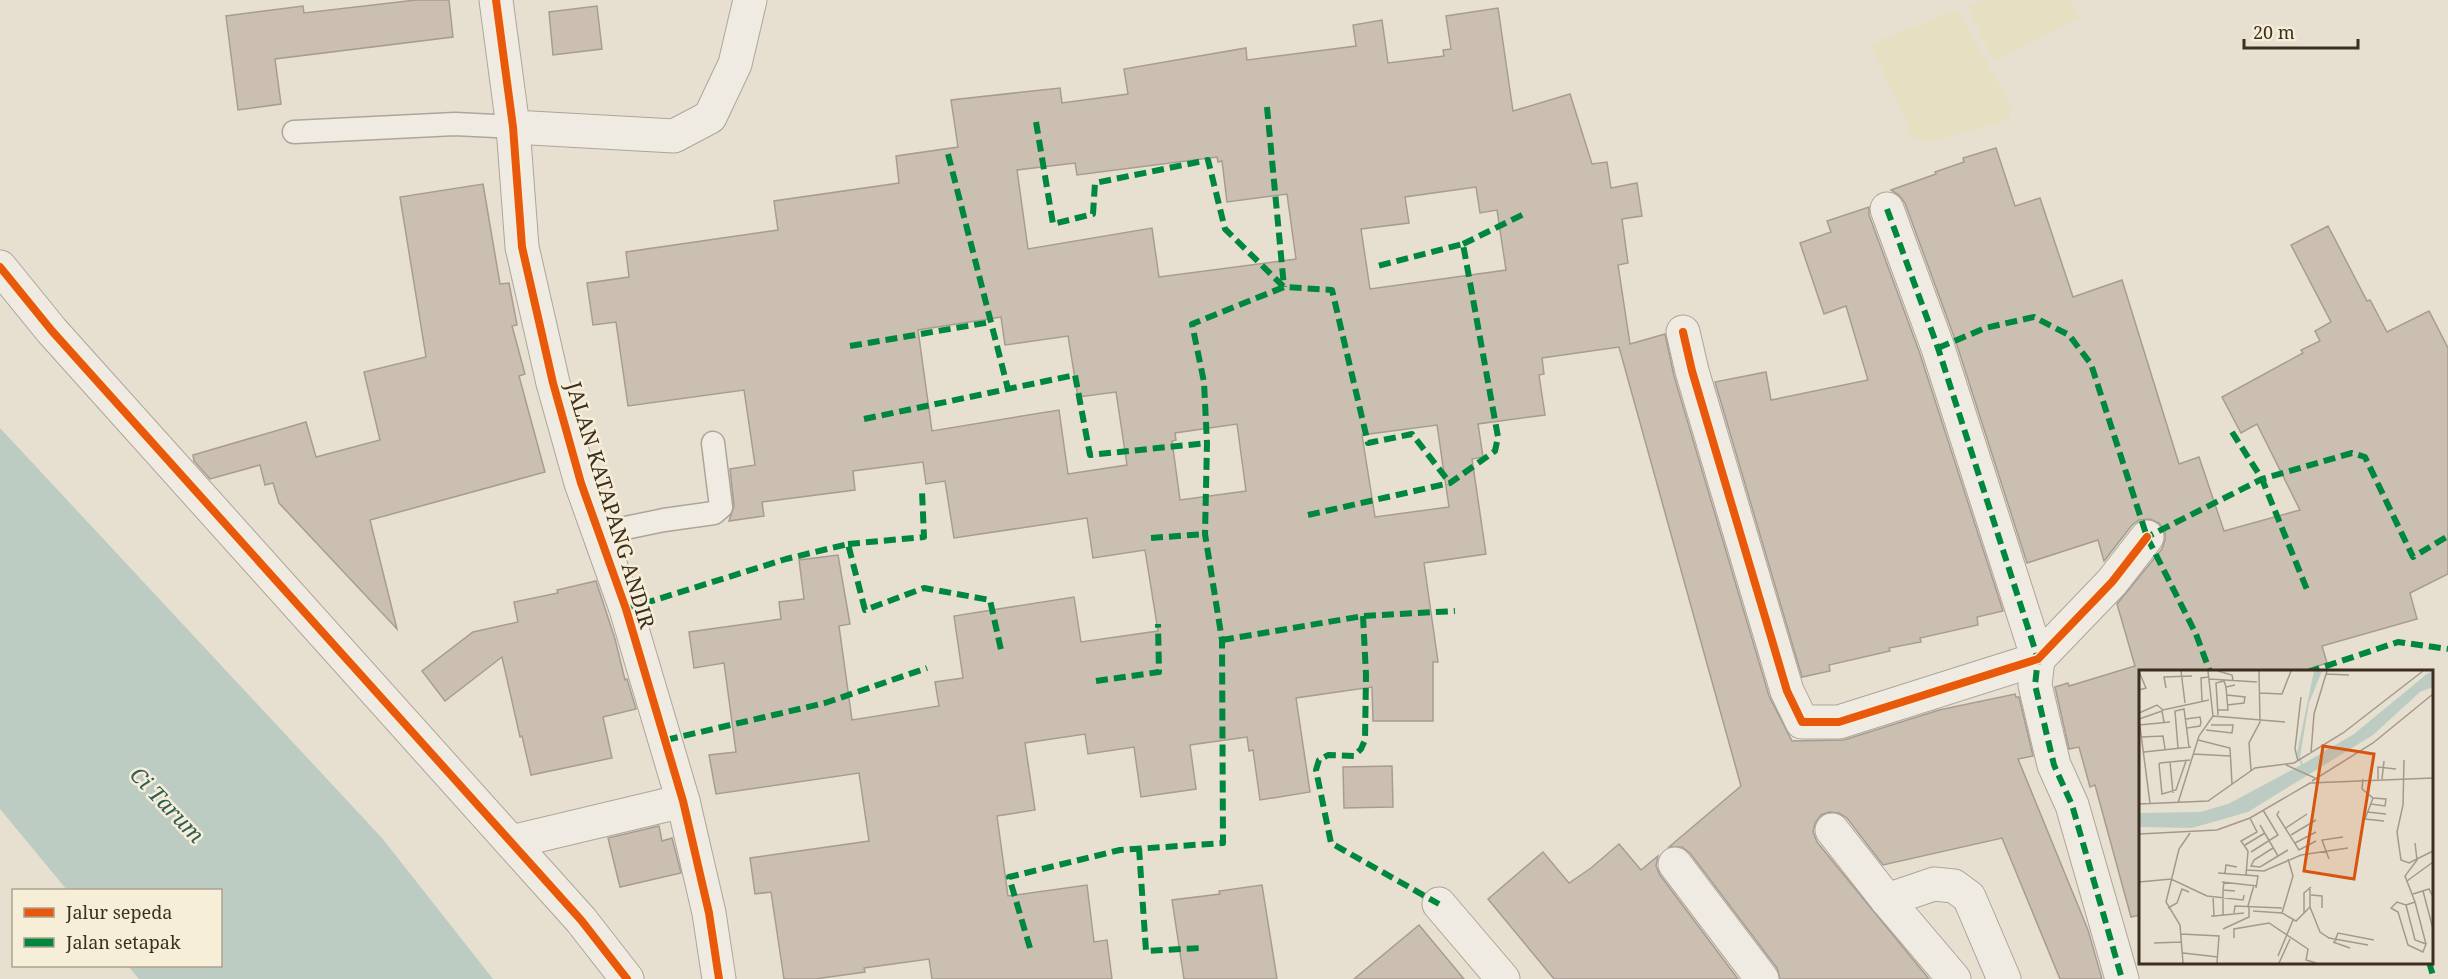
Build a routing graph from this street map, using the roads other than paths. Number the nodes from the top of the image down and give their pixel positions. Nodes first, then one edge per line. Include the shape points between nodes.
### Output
1 (496, 0) edge
2 (750, 0) edge
3 (294, 132) dead end
4 (513, 136) junction
5 (1887, 209) dead end
6 (2, 269) edge
7 (1683, 332) dead end
8 (713, 443) dead end
9 (601, 533) junction
10 (2147, 537) dead end
11 (2038, 659) junction
12 (683, 801) junction
13 (1832, 830) dead end
14 (511, 842) junction
15 (1675, 864) dead end
16 (1887, 900) junction
17 (1439, 904) dead end
18 (617, 975) edge
19 (719, 979) edge
20 (1503, 979) edge
21 (1762, 979) edge
22 (1954, 979) edge
23 (2004, 979) edge
24 (2122, 979) edge

1 - 4 street, JALAN KATAPANG ANDIR
2 - 4 street via 735,64 710,117 674,136
3 - 4 lane via 455,124
4 - 9 street, JALAN KATAPANG ANDIR via 522,247 556,394 581,483
5 - 11 street via 1938,348
6 - 14 street via 52,331
7 - 11 street via 1787,691 1802,722 1839,722
8 - 9 lane via 721,507 714,513
9 - 12 street, JALAN KATAPANG ANDIR
10 - 11 street via 2112,582
11 - 24 street via 2035,685 2054,765 2072,805
12 - 14 street
12 - 19 street, JALAN KATAPANG ANDIR via 709,913
13 - 16 street
14 - 18 street via 581,920
15 - 21 street
16 - 22 street
16 - 23 street via 1934,884 1954,886 1969,897
17 - 20 street

